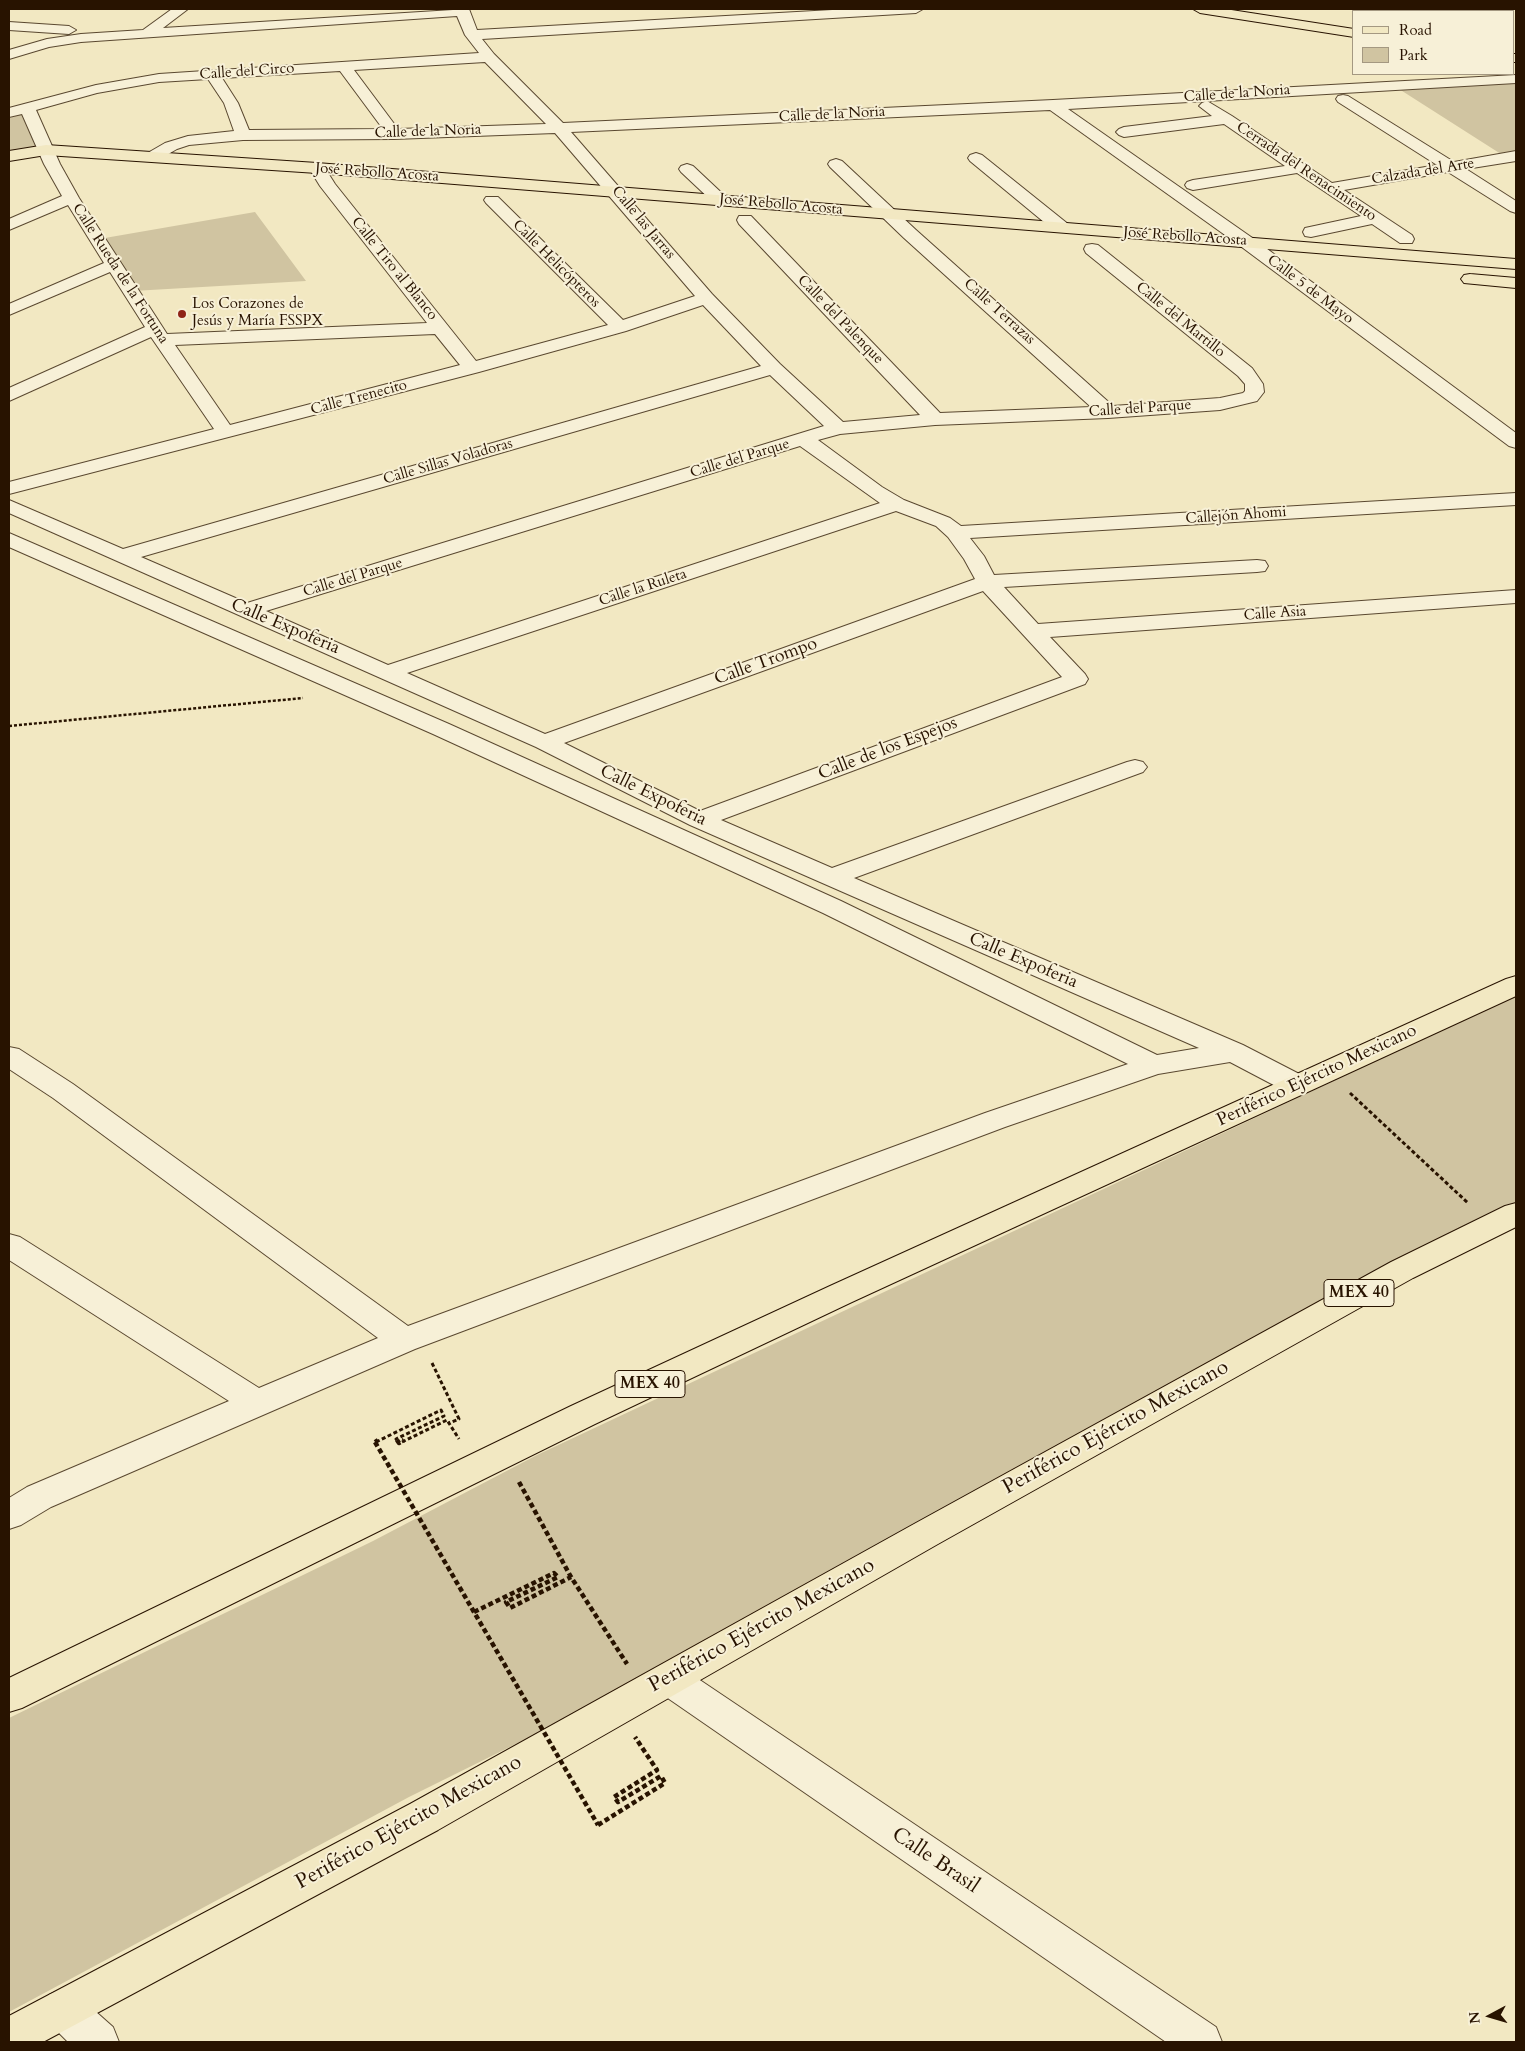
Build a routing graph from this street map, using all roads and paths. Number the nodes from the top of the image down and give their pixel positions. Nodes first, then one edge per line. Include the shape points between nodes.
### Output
1 (181, 9) edge
2 (314, 9) edge
3 (916, 9) edge
4 (1200, 9) edge
5 (1258, 9) edge
6 (462, 10) edge
7 (62, 14) dead end
8 (1352, 23) edge
9 (299, 24) junction
10 (9, 26) edge
11 (43, 29) junction
12 (1352, 33) edge
13 (145, 34) junction
14 (472, 34) junction
15 (121, 35) junction
16 (14, 53) edge
17 (489, 56) junction
18 (343, 65) junction
19 (212, 74) junction
20 (1516, 79) edge
21 (1343, 99) dead end
22 (1053, 105) junction
23 (1207, 106) dead end
24 (27, 108) junction
25 (9, 113) edge
26 (1227, 119) junction
27 (560, 128) junction
28 (1124, 132) dead end
29 (394, 134) junction
30 (243, 135) junction
31 (1516, 156) edge
32 (11, 157) edge
33 (49, 157) junction
34 (152, 157) junction
35 (976, 158) dead end
36 (836, 164) dead end
37 (1516, 165) edge
38 (317, 168) junction
39 (1300, 168) junction
40 (687, 169) dead end
41 (1457, 171) junction
42 (230, 178) dead end
43 (309, 185) dead end
44 (1193, 185) dead end
45 (328, 186) junction
46 (348, 188) dead end
47 (616, 192) junction
48 (1335, 192) junction
49 (72, 198) junction
50 (474, 199) dead end
51 (492, 200) junction
52 (720, 200) junction
53 (522, 203) dead end
54 (1516, 208) edge
55 (612, 210) dead end
56 (632, 211) junction
57 (650, 212) dead end
58 (889, 214) junction
59 (726, 218) dead end
60 (1375, 218) junction
61 (745, 220) junction
62 (764, 221) dead end
63 (9, 225) edge
64 (1062, 228) junction
65 (881, 231) dead end
66 (1311, 232) dead end
67 (910, 234) junction
68 (939, 236) dead end
69 (1406, 239) dead end
70 (1245, 242) junction
71 (1072, 247) dead end
72 (1092, 249) junction
73 (1120, 251) dead end
74 (1244, 261) dead end
75 (1273, 263) junction
76 (115, 264) junction
77 (1516, 264) edge
78 (1302, 265) dead end
79 (1458, 278) dead end
80 (1516, 283) edge
81 (706, 298) junction
82 (9, 310) edge
83 (620, 327) junction
84 (442, 328) junction
85 (158, 334) junction
86 (472, 368) junction
87 (772, 368) junction
88 (9, 395) edge
89 (1250, 398) joint
90 (1108, 412) junction
91 (935, 419) junction
92 (838, 428) junction
93 (226, 433) junction
94 (803, 440) junction
95 (1516, 442) edge
96 (9, 488) edge
97 (1516, 499) edge
98 (897, 504) junction
99 (9, 506) edge
100 (956, 534) junction
101 (9, 539) edge
102 (124, 555) junction
103 (1257, 566) dead end
104 (987, 582) junction
105 (1516, 597) edge
106 (246, 610) junction
107 (1034, 631) junction
108 (390, 672) junction
109 (358, 692) junction
110 (9, 726) edge
111 (544, 742) junction
112 (1135, 767) dead end
113 (699, 820) junction
114 (830, 878) junction
115 (1516, 985) edge
116 (1233, 1052) junction
117 (9, 1056) edge
118 (1154, 1065) junction
119 (1326, 1072) junction
120 (1297, 1085) junction
121 (1504, 1220) edge
122 (9, 1245) edge
123 (411, 1338) junction
124 (257, 1403) junction
125 (449, 1424) junction
126 (490, 1460) junction
127 (9, 1515) edge
128 (571, 1577) junction
129 (474, 1612) junction
130 (643, 1693) junction
131 (9, 1696) edge
132 (63, 2009) junction
133 (9, 2038) edge
134 (98, 2042) edge
135 (1201, 2042) edge

1 - 13 street
2 - 9 street
3 - 14 street
4 - 12 main road
5 - 8 main road
6 - 9 street
6 - 14 street, Calle las Jarras
7 - 11 street
9 - 13 street
10 - 11 street
11 - 15 street
11 - 16 street
13 - 15 street
14 - 17 street, Calle las Jarras
15 - 16 street via 59,41
17 - 18 street, Calle del Circo
17 - 27 street, Calle las Jarras
18 - 19 street, Calle del Circo
18 - 29 street
19 - 24 street, Calle del Circo via 129,82
19 - 30 street via 231,103
20 - 22 street, Calle de la Noria
21 - 41 street
22 - 27 street, Calle de la Noria
22 - 70 street, Calle 5 de Mayo
23 - 26 street, Cerrada del Renacimiento
24 - 25 street, Calle del Circo
24 - 33 street, Calle Rueda de la Fortuna
26 - 28 street
26 - 39 street, Cerrada del Renacimiento
27 - 29 street, Calle de la Noria
27 - 47 street, Calle las Jarras
29 - 30 street, Calle de la Noria
30 - 34 street, Calle de la Noria via 188,141
31 - 41 street, Calzada del Arte
32 - 33 main road via 32,162
33 - 34 main road, José Rebollo Acosta
33 - 42 main road
33 - 49 street, Calle Rueda de la Fortuna
34 - 38 main road, José Rebollo Acosta
35 - 64 street
36 - 58 street, Calle Terrazas
37 - 41 street, Calzada del Arte
38 - 45 street, Calle Tiro al Blanco
38 - 47 main road, José Rebollo Acosta
39 - 44 street
39 - 48 street, Cerrada del Renacimiento
40 - 52 street
41 - 48 street, Calzada del Arte
41 - 54 street
43 - 45 main road, José Rebollo Acosta
45 - 46 main road, José Rebollo Acosta
45 - 84 street, Calle Tiro al Blanco
47 - 52 main road, José Rebollo Acosta
47 - 56 street, Calle las Jarras
48 - 60 street, Cerrada del Renacimiento
49 - 63 street
49 - 76 street, Calle Rueda de la Fortuna
50 - 51 main road
51 - 53 main road
51 - 83 street, Calle Helicópteros
52 - 58 main road, José Rebollo Acosta
55 - 56 main road
56 - 57 main road
56 - 81 street, Calle las Jarras
58 - 64 main road, José Rebollo Acosta
58 - 67 street, Calle Terrazas
59 - 61 main road, José Rebollo Acosta
60 - 66 street
60 - 69 street, Cerrada del Renacimiento
61 - 62 main road, José Rebollo Acosta
61 - 91 street, Calle del Palenque
64 - 70 main road, José Rebollo Acosta
65 - 67 main road
67 - 68 main road
67 - 90 street, Calle Terrazas
70 - 75 street, Calle 5 de Mayo
70 - 77 main road, José Rebollo Acosta
71 - 72 main road, José Rebollo Acosta
72 - 73 main road, José Rebollo Acosta
72 - 89 street, Calle del Martillo via 1244,372 1254,384 1255,392
74 - 75 main road, José Rebollo Acosta
75 - 78 main road, José Rebollo Acosta
75 - 95 street, Calle 5 de Mayo
76 - 82 street
76 - 85 street, Calle Rueda de la Fortuna
79 - 80 main road
81 - 83 street, Calle Trenecito
81 - 87 street, Calle las Jarras
83 - 86 street, Calle Trenecito
84 - 85 street
84 - 86 street, Calle Tiro al Blanco
85 - 88 street
85 - 93 street, Calle Rueda de la Fortuna
86 - 93 street, Calle Trenecito
87 - 92 street, Calle las Jarras
87 - 102 street, Calle Sillas Voladoras
89 - 90 street, Calle del Parque via 1220,404
90 - 91 street, Calle del Parque
91 - 92 street, Calle del Parque
92 - 94 street, Calle del Parque
93 - 96 street, Calle Trenecito
94 - 98 street
94 - 106 street, Calle del Parque
97 - 100 street, Callejón Ahomi
98 - 100 street via 943,522
98 - 108 street, Calle la Ruleta
99 - 102 street, Calle Expoferia
100 - 104 street
101 - 109 street
102 - 106 street, Calle Expoferia
103 - 104 street, Calle Trompo
104 - 107 street
104 - 111 street, Calle Trompo
105 - 107 street, Calle Asia
106 - 108 street, Calle Expoferia
107 - 113 street, Calle de los Espejos via 1077,679
108 - 111 street, Calle Expoferia
109 - 110 path
109 - 118 street via 832,907
111 - 113 street, Calle Expoferia
112 - 114 street
113 - 114 street, Calle Expoferia
114 - 116 street, Calle Expoferia
115 - 119 main road, Periférico Ejército Mexicano / MEX 40
116 - 118 street
116 - 120 street, Calle Expoferia
117 - 123 street
118 - 123 street via 995,1120
119 - 120 main road, Periférico Ejército Mexicano / MEX 40
119 - 121 path
120 - 126 main road, Periférico Ejército Mexicano / MEX 40 via 841,1294
121 - 130 main road, Periférico Ejército Mexicano / MEX 40 via 1402,1270
122 - 124 street
123 - 124 street
123 - 125 path via 459,1419
124 - 127 street via 39,1497
125 - 126 path
125 - 129 path, bridge via 447,1420 399,1443 396,1439 444,1416 441,1410 375,1442
126 - 128 path
126 - 131 main road, Periférico Ejército Mexicano / MEX 40
128 - 129 path via 510,1608 506,1602 558,1577 554,1573
128 - 130 path
129 - 130 path, bridge via 598,1826 665,1783 660,1776 618,1802 614,1798 657,1770
130 - 132 main road, Periférico Ejército Mexicano / MEX 40 via 424,1816
130 - 135 street, Calle Brasil
132 - 133 main road, Periférico Ejército Mexicano / MEX 40
132 - 134 street

